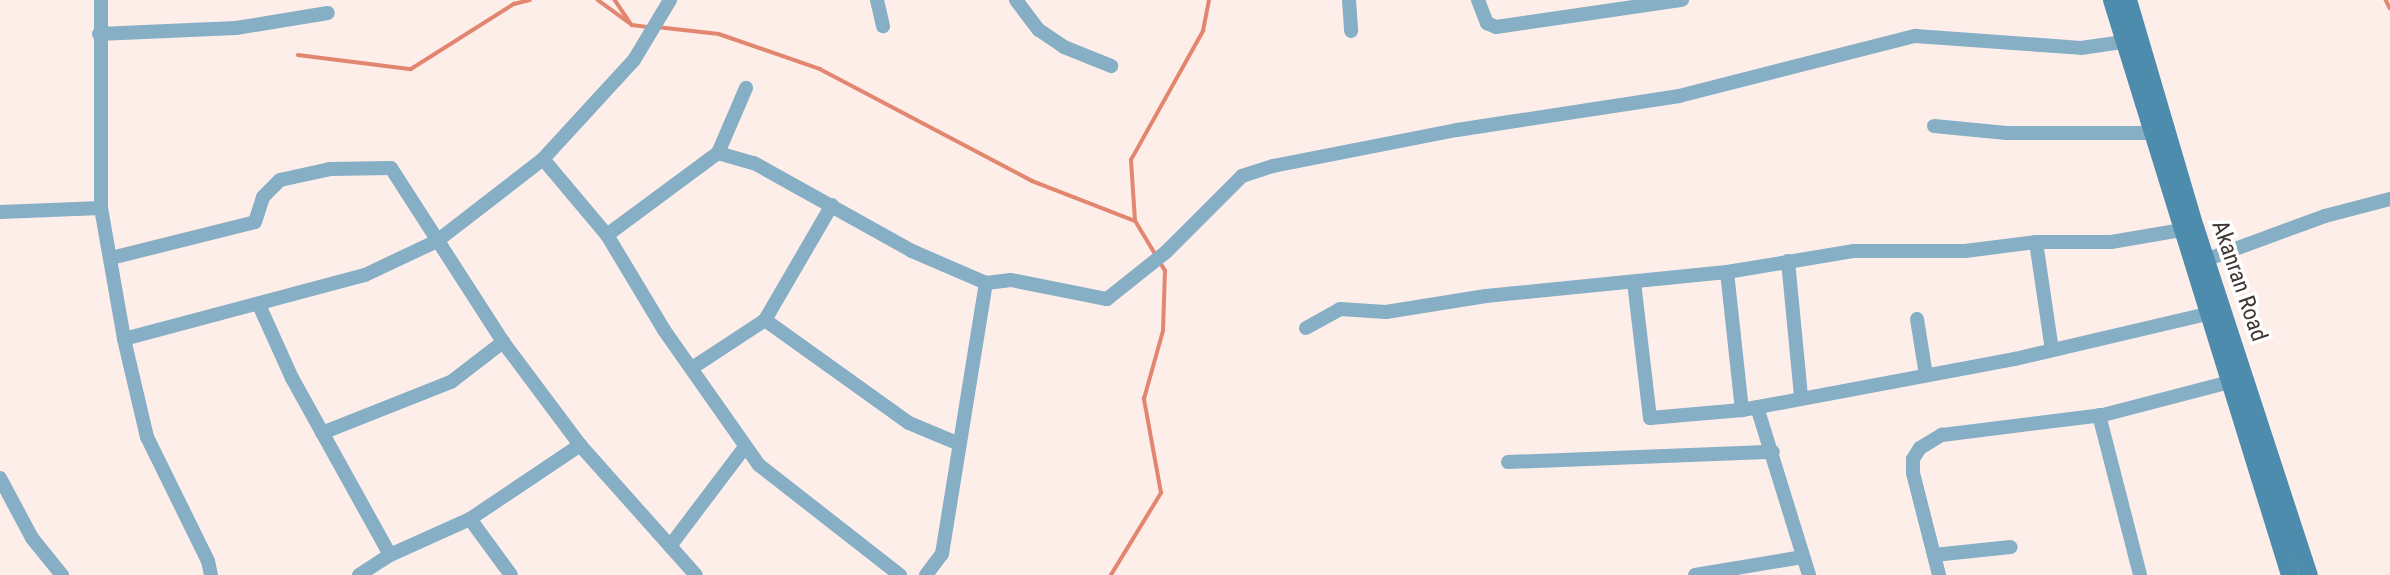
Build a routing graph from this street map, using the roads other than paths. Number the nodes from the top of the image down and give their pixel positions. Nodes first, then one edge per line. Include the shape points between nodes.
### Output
1 (101, 0) edge
2 (670, 0) edge
3 (877, 0) edge
4 (1016, 0) edge
5 (1349, 0) edge
6 (1478, 0) edge
7 (1682, 0) edge
8 (2112, 0) edge
9 (2128, 0) edge
10 (1592, 6) edge
11 (328, 13) dead end
12 (883, 26) dead end
13 (1351, 31) dead end
14 (99, 34) junction
15 (2122, 42) junction
16 (1111, 66) dead end
17 (746, 88) dead end
18 (1934, 126) dead end
19 (2151, 133) junction
20 (718, 153) junction
21 (542, 159) junction
22 (2390, 199) edge
23 (832, 205) junction
24 (101, 208) junction
25 (0, 212) edge
26 (2181, 230) junction
27 (607, 235) junction
28 (437, 241) junction
29 (2036, 242) junction
30 (111, 258) junction
31 (2208, 259) junction
32 (1788, 261) junction
33 (1727, 272) junction
34 (1634, 282) junction
35 (986, 283) junction
36 (259, 305) junction
37 (2207, 314) junction
38 (1917, 319) dead end
39 (765, 320) junction
40 (1306, 328) dead end
41 (124, 339) junction
42 (503, 342) junction
43 (2052, 350) junction
44 (692, 368) junction
45 (1926, 375) junction
46 (2230, 382) junction
47 (1801, 397) junction
48 (1750, 409) junction
49 (2099, 415) junction
50 (322, 433) junction
51 (957, 443) junction
52 (1585, 444) dead end
53 (580, 445) junction
54 (744, 447) junction
55 (1773, 452) junction
56 (1588, 460) junction
57 (1508, 462) dead end
58 (0, 478) edge
59 (470, 519) junction
60 (670, 546) junction
61 (2011, 547) dead end
62 (390, 555) junction
63 (1934, 555) junction
64 (1803, 557) junction
65 (62, 575) edge
66 (211, 575) edge
67 (359, 575) edge
68 (511, 575) edge
69 (696, 575) edge
70 (900, 575) edge
71 (926, 575) edge
72 (1695, 575) edge
73 (1809, 575) edge
74 (1939, 575) edge
75 (2140, 575) edge
76 (2290, 575) edge
77 (2309, 575) edge

1 - 14 street
2 - 21 street via 634,60
3 - 12 street
4 - 16 street via 1039,30 1064,47
5 - 13 street
6 - 10 street via 1487,23 1496,27
7 - 10 street
8 - 15 main road, Akanran Road
9 - 31 main road, Akanran Road
11 - 14 street via 236,28
14 - 24 street
15 - 19 main road, Akanran Road
15 - 35 street via 2081,48 1915,36 1679,96 1457,130 1273,166 1242,176 1166,252 1107,299 1011,280
17 - 20 street
18 - 19 street via 2007,132
19 - 26 main road, Akanran Road
20 - 23 street via 754,163
20 - 27 street
21 - 27 street
21 - 28 street
22 - 31 street via 2325,216
23 - 35 street via 912,251
23 - 39 street
24 - 25 street
24 - 30 street
26 - 29 street via 2110,242
26 - 37 main road, Akanran Road
27 - 44 street
28 - 30 street via 391,168 330,169 280,180 263,197 255,222 241,228
28 - 36 street via 365,275
28 - 42 street
29 - 32 street via 1965,251 1854,251
29 - 43 street
30 - 41 street
31 - 77 main road, Akanran Road
32 - 33 street
32 - 47 street
33 - 34 street
33 - 48 street
34 - 40 street via 1486,296 1385,312 1340,309
34 - 48 street via 1650,418
35 - 51 street
36 - 41 street
36 - 50 street
37 - 43 street
37 - 46 main road, Akanran Road
38 - 45 street
39 - 44 street
39 - 51 street via 909,423
41 - 66 street via 147,437
42 - 50 street via 451,382
42 - 53 street
43 - 45 street
44 - 54 street
45 - 47 street
46 - 49 street
46 - 76 main road, Akanran Road
47 - 48 street
48 - 55 street
49 - 63 street via 1942,435 1920,448 1913,459 1913,472
49 - 75 street
50 - 62 street
51 - 71 street via 942,554
52 - 56 street
53 - 59 street
53 - 60 street
54 - 60 street
54 - 70 street via 786,489
55 - 56 street
55 - 64 street
56 - 57 street
58 - 65 street via 32,538
59 - 62 street
59 - 68 street
60 - 69 street
61 - 63 street
62 - 67 street
63 - 74 street
64 - 72 street
64 - 73 street

